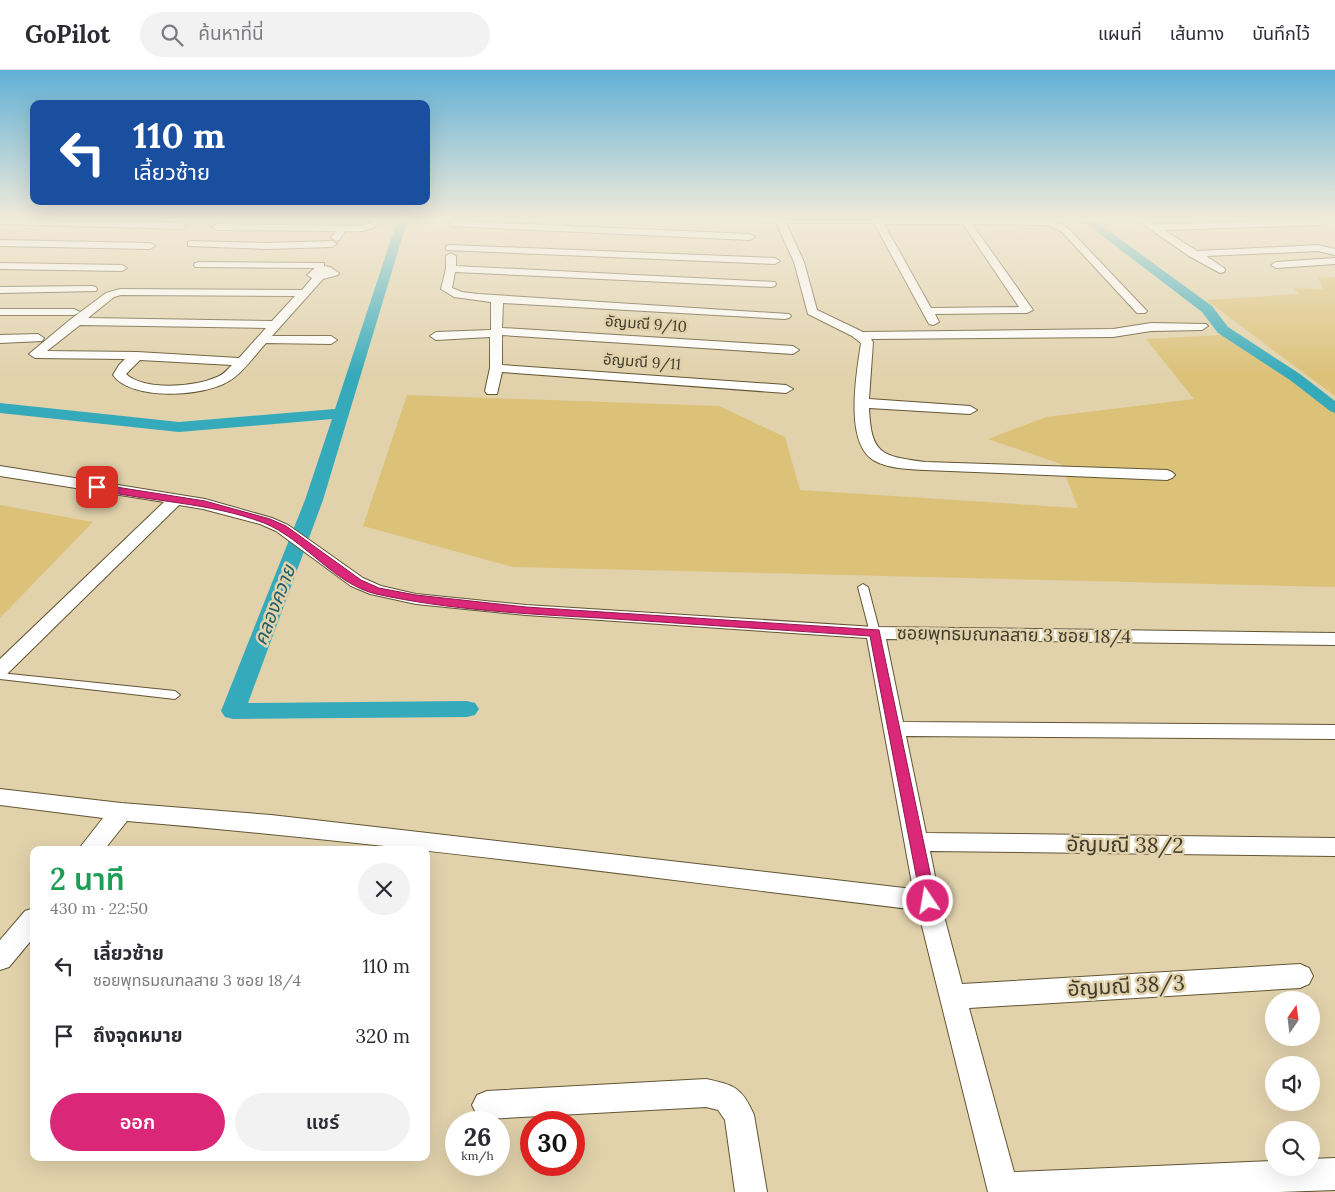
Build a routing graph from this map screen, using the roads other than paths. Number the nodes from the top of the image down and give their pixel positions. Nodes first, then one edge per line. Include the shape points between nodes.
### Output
1 (318, 270) edge
2 (451, 270) edge
3 (480, 270) edge
4 (801, 270) edge
5 (905, 270) edge
6 (999, 270) edge
7 (1103, 270) edge
8 (771, 284) dead end
9 (92, 289) dead end
10 (0, 290) edge
11 (303, 293) junction
12 (497, 299) junction
13 (927, 311) junction
14 (1141, 311) dead end
15 (0, 312) edge
16 (74, 316) junction
17 (785, 316) dead end
18 (276, 324) junction
19 (1202, 326) dead end
20 (496, 332) junction
21 (940, 334) junction
22 (436, 336) dead end
23 (860, 336) junction
24 (38, 338) dead end
25 (0, 339) edge
26 (262, 340) junction
27 (331, 340) dead end
28 (793, 350) dead end
29 (137, 356) junction
30 (242, 362) junction
31 (496, 368) junction
32 (786, 389) dead end
33 (492, 391) dead end
34 (861, 403) junction
35 (970, 410) dead end
36 (0, 471) edge
37 (1167, 475) dead end
38 (175, 500) junction
39 (864, 587) dead end
40 (875, 633) junction
41 (1335, 639) edge
42 (0, 670) edge
43 (0, 676) edge
44 (175, 695) dead end
45 (893, 729) junction
46 (1335, 732) edge
47 (0, 797) edge
48 (121, 812) junction
49 (916, 842) junction
50 (93, 846) edge
51 (1335, 847) edge
52 (928, 901) junction
53 (30, 923) edge
54 (0, 959) edge
55 (1300, 976) dead end
56 (952, 997) junction
57 (487, 1105) dead end
58 (1335, 1174) edge
59 (1004, 1190) edge
60 (751, 1192) edge

1 - 11 street
2 - 12 street via 446,289 452,293
3 - 8 street
4 - 23 street via 812,312 828,323
5 - 13 street
6 - 13 street via 1027,310
7 - 14 street
9 - 10 street
11 - 16 street via 120,292
11 - 18 street
12 - 17 street
12 - 20 street
13 - 21 street
15 - 16 street
16 - 18 street
16 - 29 street via 36,354
18 - 26 street
19 - 21 street via 1151,327 1113,333
20 - 22 street
20 - 28 street, อัญมณี 9/10
20 - 31 street
21 - 23 street
23 - 34 street via 867,342
24 - 25 street
26 - 27 street
26 - 30 street
29 - 30 street
29 - 30 street via 119,375 134,386 156,389 222,380
31 - 32 street, อัญมณี 9/11
31 - 33 street
34 - 35 street
34 - 37 street via 869,446 877,456 896,461 925,466
36 - 38 street, ซอยพุทธมณฑลสาย 3 ซอย 18/4
38 - 40 street, ซอยพุทธมณฑลสาย 3 ซอย 18/4 via 205,504 266,521 282,528 357,582 416,599 526,610
38 - 42 street
39 - 40 lane
40 - 41 street, ซอยพุทธมณฑลสาย 3 ซอย 18/4
40 - 45 street
43 - 44 lane
45 - 46 street
45 - 49 street
47 - 48 street
48 - 50 street
48 - 52 street via 271,824
49 - 51 street, อัญมณี 38/2
49 - 52 street
52 - 56 street
53 - 54 street
55 - 56 street, อัญมณี 38/3
56 - 59 street
57 - 60 street via 706,1093 727,1098 739,1115
58 - 59 street

